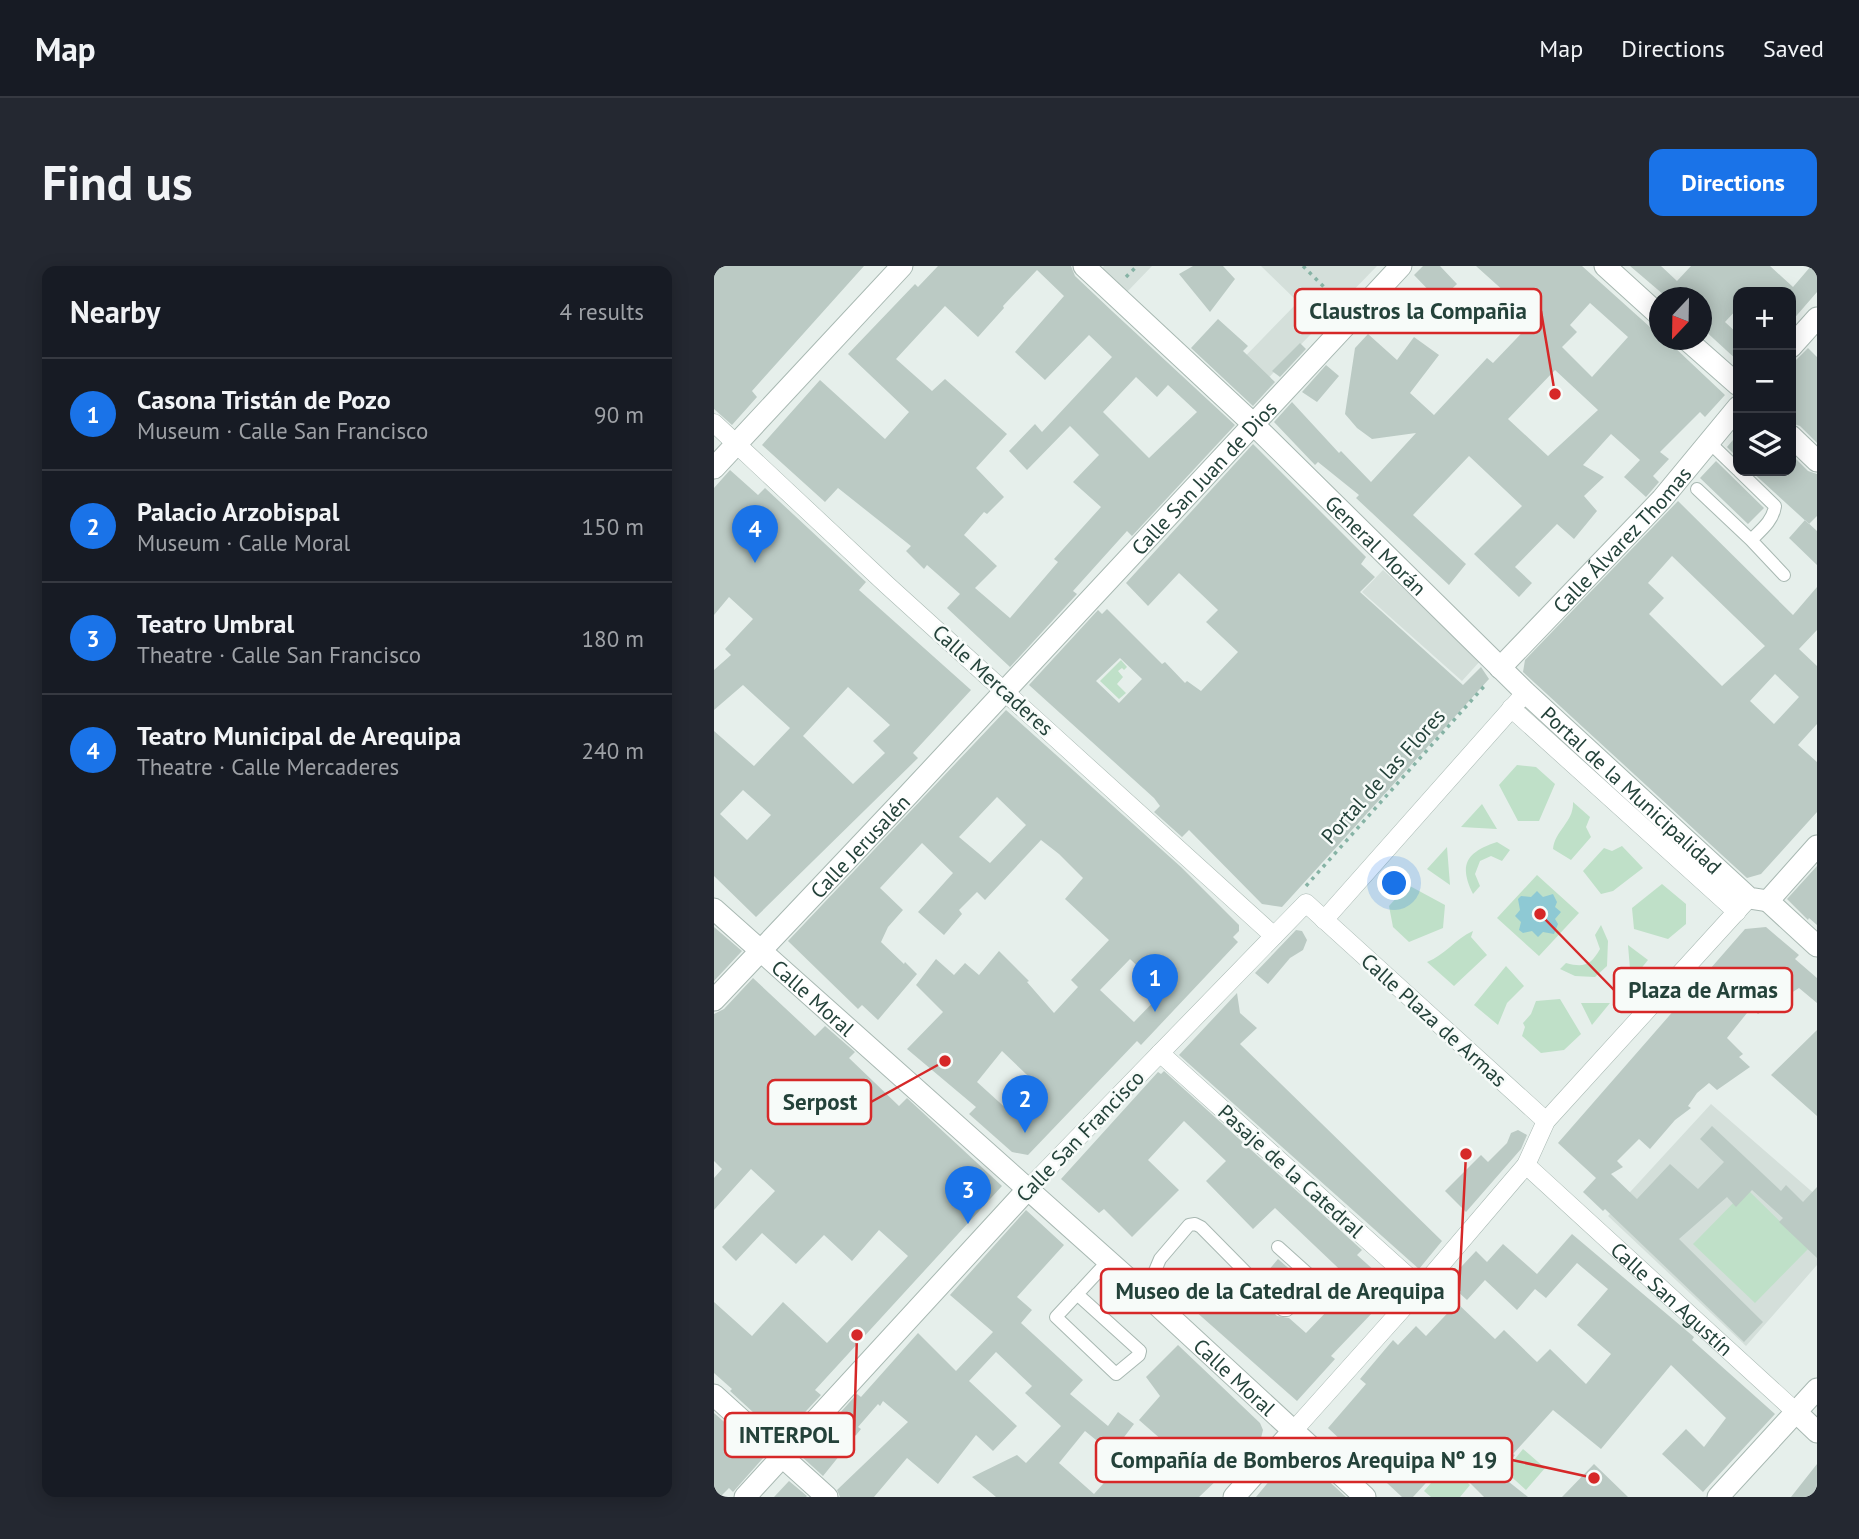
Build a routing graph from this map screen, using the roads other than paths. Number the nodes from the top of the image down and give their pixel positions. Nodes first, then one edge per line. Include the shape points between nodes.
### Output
1 (902, 266) edge
2 (1084, 266) edge
3 (1401, 266) edge
4 (1605, 266) edge
5 (1649, 305) edge
6 (1817, 318) edge
7 (1796, 341) edge
8 (1698, 350) edge
9 (1733, 381) edge
10 (1733, 413) edge
11 (714, 423) edge
12 (1253, 423) junction
13 (1796, 441) edge
14 (1710, 443) junction
15 (737, 444) junction
16 (1817, 461) edge
17 (1733, 464) edge
18 (714, 468) edge
19 (1745, 476) edge
20 (1697, 489) dead end
21 (1751, 540) junction
22 (1784, 575) dead end
23 (1500, 668) junction
24 (1004, 690) junction
25 (1518, 700) junction
26 (1817, 846) edge
27 (1306, 903) joint
28 (1751, 904) junction
29 (714, 909) edge
30 (1324, 920) junction
31 (1274, 936) junction
32 (1817, 947) edge
33 (760, 951) junction
34 (714, 1000) edge
35 (1160, 1053) junction
36 (1546, 1121) junction
37 (1526, 1165) junction
38 (1027, 1190) junction
39 (1278, 1247) dead end
40 (1108, 1261) junction
41 (1421, 1288) junction
42 (1142, 1291) junction
43 (1077, 1294) junction
44 (1817, 1389) edge
45 (714, 1395) edge
46 (1796, 1412) junction
47 (1294, 1430) junction
48 (1817, 1432) edge
49 (783, 1457) junction
50 (745, 1497) edge
51 (827, 1497) edge
52 (1234, 1497) edge
53 (1365, 1497) edge
54 (1718, 1497) edge

1 - 15 street
2 - 12 street, General Morán
3 - 12 street, Calle San Juan de Dios
4 - 5 street
6 - 7 street
8 - 9 street
10 - 14 street, Calle Álvarez Thomas
11 - 15 street, Calle Mercaderes
12 - 23 street, General Morán
12 - 24 street, Calle San Juan de Dios
13 - 16 street
14 - 17 lane
14 - 23 street, Calle Álvarez Thomas
15 - 18 street
15 - 24 street, Calle Mercaderes
19 - 21 lane via 1775,506 1769,522
20 - 21 lane
21 - 22 lane
23 - 25 street, Portal de la Municipalidad
24 - 31 street, Calle Mercaderes
24 - 33 street, Calle Jerusalén
25 - 28 street, Portal de la Municipalidad
25 - 30 street
26 - 28 street
27 - 30 street, Calle Plaza de Armas
27 - 31 street, Calle San Francisco
28 - 32 street, Portal de la Municipalidad
28 - 36 street
29 - 33 street, Calle Moral
30 - 36 street, Calle Plaza de Armas
31 - 35 street, Calle San Francisco
33 - 34 street, Calle Jerusalén
33 - 38 street, Calle Moral
35 - 38 street, Calle San Francisco
35 - 41 street, Pasaje de la Catedral
36 - 37 street
37 - 41 street
37 - 46 street, Calle San Agustín
38 - 40 street, Calle Moral
38 - 49 street, Calle San Francisco
39 - 42 lane via 1317,1282 1287,1310 1195,1224 1189,1225 1160,1259
40 - 42 street, Calle Moral
40 - 43 lane
41 - 47 street
42 - 47 street, Calle Moral
43 - 43 lane via 1056,1318 1116,1374 1140,1351
44 - 46 street
45 - 49 street
46 - 48 street, Calle San Agustín
46 - 54 street
47 - 52 street
47 - 53 street, Calle Moral
49 - 50 street, Calle San Francisco
49 - 51 street

